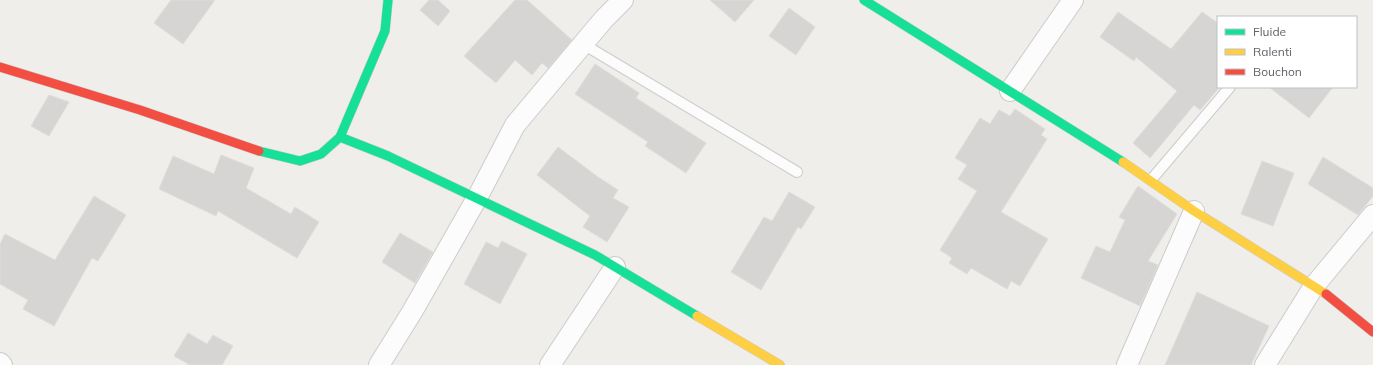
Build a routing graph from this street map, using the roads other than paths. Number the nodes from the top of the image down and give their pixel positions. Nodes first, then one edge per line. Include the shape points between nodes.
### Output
1 (388, 0) edge
2 (623, 0) edge
3 (864, 0) edge
4 (1073, 0) edge
5 (583, 44) junction
6 (0, 67) edge
7 (1229, 88) edge
8 (1010, 91) junction
9 (340, 136) junction
10 (797, 172) dead end
11 (1151, 180) junction
12 (477, 198) junction
13 (1194, 211) junction
14 (1373, 215) edge
15 (615, 267) junction
16 (1314, 286) junction
17 (1373, 332) edge
18 (379, 365) edge
19 (550, 365) edge
20 (780, 365) edge
21 (1127, 365) edge
22 (1265, 365) edge

1 - 9 street via 385,31
2 - 5 street
3 - 8 street
4 - 8 street
5 - 10 lane
5 - 12 street via 515,125
6 - 9 street via 140,110 267,154 294,160 300,161 321,154
7 - 11 lane
8 - 11 street
9 - 12 street
11 - 13 street
12 - 15 street
12 - 18 street
13 - 16 street
13 - 21 street
14 - 16 street
15 - 19 street
15 - 20 street
16 - 17 street
16 - 22 street

